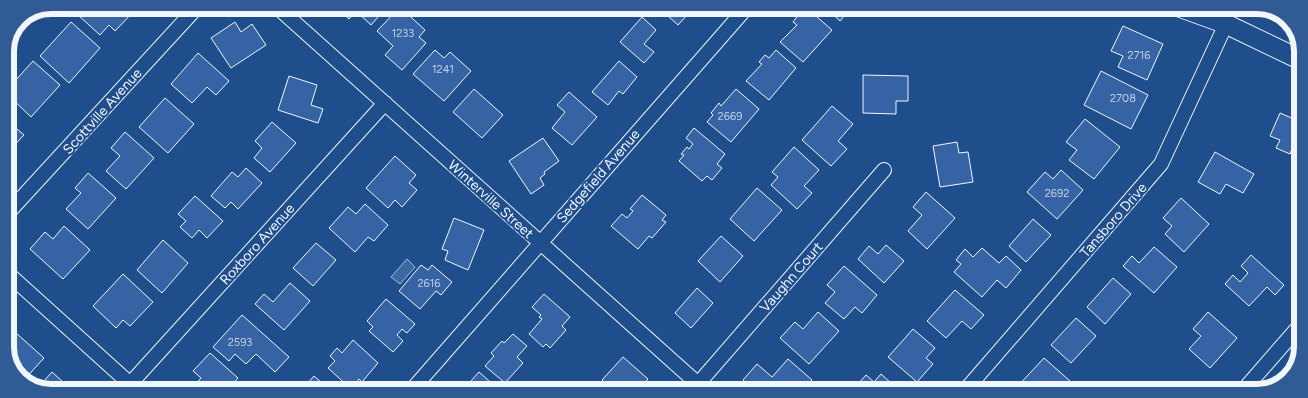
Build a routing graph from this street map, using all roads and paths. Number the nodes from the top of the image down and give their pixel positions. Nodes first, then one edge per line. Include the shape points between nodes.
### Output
1 (191, 14) edge
2 (285, 14) edge
3 (741, 14) edge
4 (1200, 14) edge
5 (1226, 24) junction
6 (1294, 56) edge
7 (385, 104) junction
8 (884, 170) dead end
9 (14, 206) edge
10 (540, 242) junction
11 (14, 279) edge
12 (1294, 332) edge
13 (130, 384) edge
14 (138, 384) edge
15 (417, 384) edge
16 (692, 384) edge
17 (703, 384) edge
18 (971, 384) edge
19 (1249, 384) edge

1 - 9 street, Scottville Avenue
2 - 7 street, Winterville Street
3 - 10 street, Sedgefield Avenue
4 - 5 street
5 - 6 street
5 - 18 street, Tansboro Drive via 1161,164
7 - 10 street, Winterville Street
7 - 14 street, Roxboro Avenue
8 - 17 street, Vaughn Court
10 - 15 street, Sedgefield Avenue
10 - 16 street, Winterville Street
11 - 13 street
12 - 19 street

